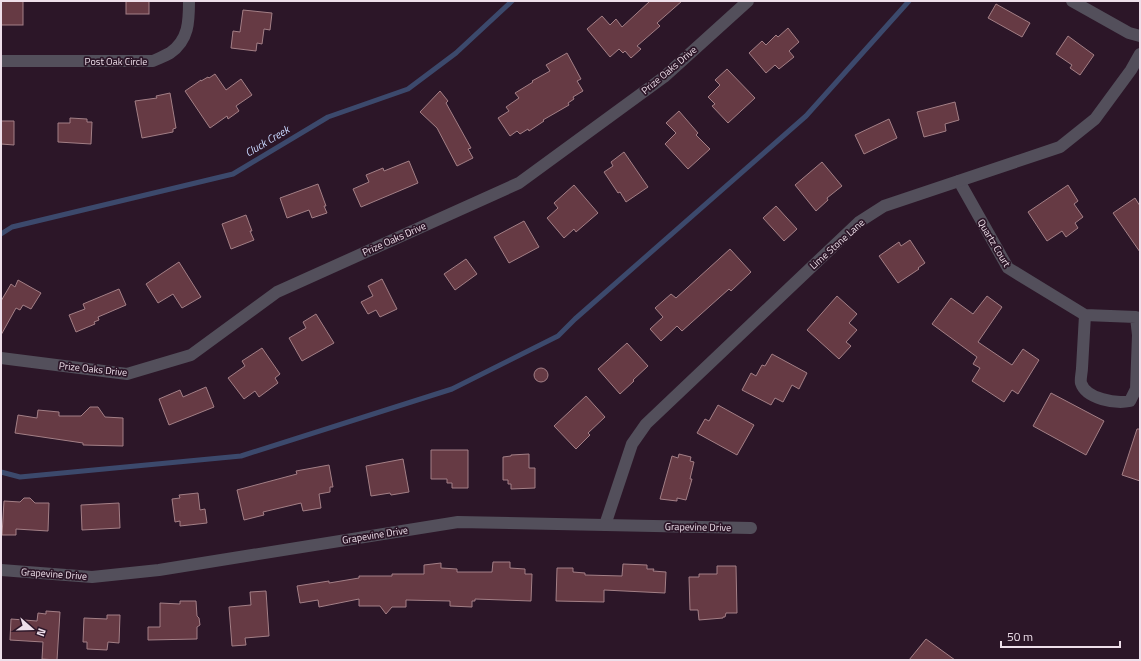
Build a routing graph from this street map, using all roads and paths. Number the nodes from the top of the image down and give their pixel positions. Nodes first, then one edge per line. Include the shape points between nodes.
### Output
1 (189, 1) edge
2 (748, 1) edge
3 (1072, 1) edge
4 (1140, 36) edge
5 (1140, 54) edge
6 (1, 61) edge
7 (959, 182) junction
8 (1085, 315) junction
9 (1, 358) edge
10 (605, 525) junction
11 (751, 528) dead end
12 (1, 570) edge

1 - 6 street, Post Oak Circle via 185,37 171,52 153,61
2 - 9 street, Prize Oaks Drive via 664,77 519,183 277,292 191,355 127,374
3 - 4 street via 1129,33
5 - 7 street, Lime Stone Lane via 1095,119 1060,147
7 - 8 street, Quartz Court via 1008,268
7 - 10 street, Lime Stone Lane via 884,206 859,222 646,424 632,444
8 - 8 street via 1081,383 1087,392 1098,398 1124,403 1130,401 1136,389 1136,317
10 - 11 street, Grapevine Drive
10 - 12 street, Grapevine Drive via 458,522 159,570 92,577

